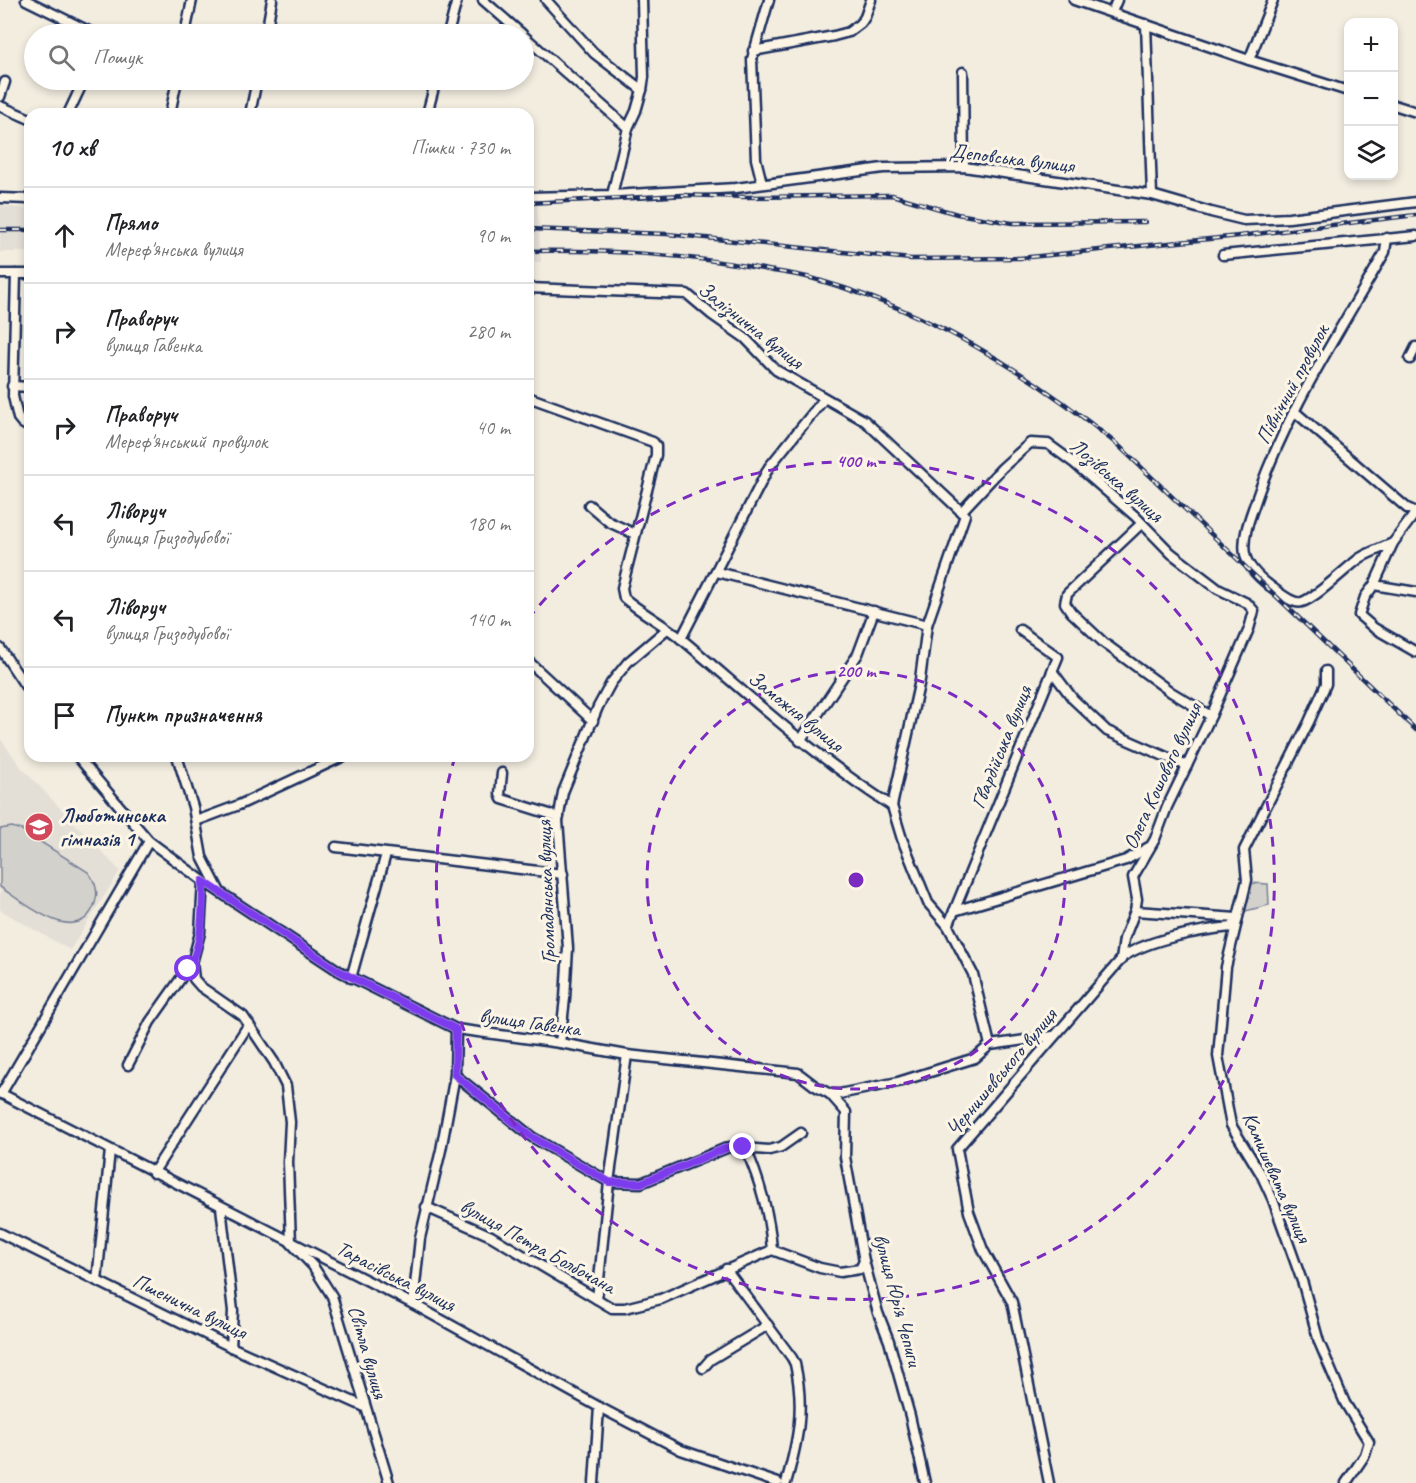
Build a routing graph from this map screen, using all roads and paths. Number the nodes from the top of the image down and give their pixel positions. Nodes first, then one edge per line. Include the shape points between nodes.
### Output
1 (26, 0) edge
2 (192, 0) edge
3 (272, 0) edge
4 (457, 0) edge
5 (483, 0) edge
6 (546, 0) edge
7 (642, 0) edge
8 (769, 0) edge
9 (871, 0) edge
10 (1074, 0) edge
11 (1117, 0) edge
12 (1273, 0) edge
13 (1112, 12) junction
14 (75, 24) edge
15 (187, 24) edge
16 (268, 24) edge
17 (451, 24) edge
18 (510, 24) edge
19 (1146, 24) junction
20 (534, 45) edge
21 (753, 51) junction
22 (1249, 60) junction
23 (963, 72) dead end
24 (5, 82) dead end
25 (79, 90) edge
26 (175, 90) edge
27 (255, 90) edge
28 (433, 90) edge
29 (642, 90) junction
30 (1344, 90) edge
31 (0, 97) edge
32 (0, 106) edge
33 (1398, 106) edge
34 (71, 108) edge
35 (171, 108) edge
36 (251, 108) edge
37 (429, 108) edge
38 (1416, 112) edge
39 (24, 116) edge
40 (628, 128) junction
41 (964, 167) junction
42 (762, 183) junction
43 (612, 195) junction
44 (1152, 195) junction
45 (534, 197) edge
46 (0, 198) edge
47 (24, 199) edge
48 (1416, 202) edge
49 (1416, 236) edge
50 (1387, 238) junction
51 (1223, 255) dead end
52 (0, 274) edge
53 (16, 274) junction
54 (24, 274) edge
55 (534, 288) edge
56 (1416, 347) edge
57 (1410, 359) dead end
58 (12, 386) junction
59 (24, 387) edge
60 (534, 399) edge
61 (824, 399) junction
62 (1294, 411) junction
63 (24, 424) edge
64 (589, 505) dead end
65 (961, 512) junction
66 (1416, 512) edge
67 (1141, 524) junction
68 (635, 534) junction
69 (1393, 543) junction
70 (717, 572) junction
71 (1374, 585) junction
72 (1416, 592) edge
73 (1254, 610) joint
74 (874, 611) junction
75 (927, 625) junction
76 (667, 629) junction
77 (1020, 630) dead end
78 (681, 639) junction
79 (0, 648) edge
80 (1416, 652) edge
81 (534, 667) edge
82 (1052, 671) junction
83 (1326, 671) dead end
84 (24, 684) edge
85 (1211, 716) junction
86 (593, 721) junction
87 (800, 741) junction
88 (81, 762) edge
89 (179, 762) edge
90 (331, 762) edge
91 (1187, 766) junction
92 (502, 773) dead end
93 (892, 806) junction
94 (559, 818) junction
95 (196, 821) junction
96 (149, 841) junction
97 (1151, 846) junction
98 (336, 847) dead end
99 (386, 854) junction
100 (202, 857) junction
101 (183, 866) junction
102 (562, 874) junction
103 (203, 881) junction
104 (221, 894) junction
105 (954, 911) junction
106 (1135, 911) junction
107 (1237, 918) junction
108 (948, 926) junction
109 (1121, 960) junction
110 (192, 963) junction
111 (351, 978) junction
112 (249, 1024) junction
113 (456, 1029) junction
114 (1053, 1036) junction
115 (560, 1043) junction
116 (990, 1045) junction
117 (627, 1055) junction
118 (128, 1065) dead end
119 (455, 1075) junction
120 (1, 1093) edge
121 (830, 1094) junction
122 (801, 1133) dead end
123 (745, 1147) junction
124 (110, 1150) junction
125 (153, 1173) junction
126 (609, 1182) junction
127 (221, 1207) junction
128 (426, 1207) junction
129 (0, 1233) edge
130 (291, 1243) junction
131 (772, 1250) junction
132 (864, 1260) junction
133 (726, 1269) junction
134 (97, 1281) junction
135 (597, 1299) junction
136 (413, 1304) junction
137 (768, 1325) junction
138 (231, 1347) junction
139 (703, 1368) dead end
140 (365, 1407) junction
141 (599, 1407) junction
142 (388, 1483) edge
143 (594, 1483) edge
144 (778, 1483) edge
145 (786, 1483) edge
146 (925, 1483) edge
147 (1049, 1483) edge
148 (1346, 1483) edge

1 - 14 street
2 - 15 street
3 - 16 street
4 - 17 street
5 - 18 street
6 - 29 street via 594,53
7 - 29 street
8 - 21 street
9 - 21 street via 861,23 844,34
10 - 13 street
11 - 13 street
12 - 22 street
13 - 19 street
19 - 22 street
19 - 44 street
20 - 40 street
21 - 42 street via 756,159
22 - 30 street
23 - 41 street
24 - 31 street
25 - 34 street
26 - 35 street
27 - 36 street
28 - 37 street
29 - 40 street
32 - 39 street
33 - 38 street
40 - 43 street
41 - 42 street, Деповська вулиця via 883,168
41 - 44 street, Деповська вулиця
42 - 43 street, Деповська вулиця
43 - 45 street, Деповська вулиця
44 - 48 street, Деповська вулиця via 1244,219 1289,218
46 - 47 street
49 - 50 street
50 - 51 street
50 - 62 street, Північний провулок via 1385,252
52 - 53 street
53 - 54 street
53 - 58 street
55 - 61 street, Залізнична вулиця via 687,294 745,338 776,370
56 - 57 street
58 - 59 street
58 - 63 street via 16,413
60 - 68 street via 656,446
61 - 65 street, Залізнична вулиця via 865,421
61 - 70 street via 769,467
62 - 66 street
62 - 69 street, Північний провулок via 1248,526 1248,563 1288,598 1302,602 1361,557
64 - 68 street via 609,522
65 - 67 street, Лозівська вулиця via 1016,455 1030,443 1041,442 1074,463
65 - 75 street via 964,515
66 - 69 street
67 - 73 street, Лозівська вулиця via 1190,568
67 - 85 street via 1066,594 1065,603 1104,644
68 - 76 street, Заможня вулиця via 623,595
69 - 71 street
70 - 74 street
70 - 78 street
71 - 72 street
71 - 80 street via 1359,615
73 - 85 street, Олега Кошового вулиця
74 - 75 street
74 - 87 street via 858,654
75 - 93 street via 921,680
76 - 78 street, Заможня вулиця
76 - 86 street, Громадянська вулиця via 618,674
77 - 82 street via 1058,657
78 - 87 street, Заможня вулиця
79 - 84 street
81 - 86 street
82 - 91 street, Гвардійська вулиця via 1073,699 1107,731
82 - 105 street, Гвардійська вулиця
83 - 107 street, Камишевата вулиця via 1322,694 1244,850 1246,880
85 - 91 street, Олега Кошового вулиця
86 - 94 street, Громадянська вулиця via 563,792
87 - 93 street, Заможня вулиця
88 - 96 street, вулиця Гавенка
89 - 95 street
90 - 95 street
91 - 97 street, Олега Кошового вулиця
92 - 94 street via 502,799
93 - 108 street via 928,903
94 - 102 street, Громадянська вулиця
95 - 100 street
96 - 101 street, вулиця Гавенка
96 - 120 street
97 - 105 street via 1126,860
97 - 106 street, Олега Кошового вулиця via 1133,877
98 - 99 street
99 - 102 street
99 - 111 street
100 - 101 street via 192,866
100 - 104 street
101 - 103 street, вулиця Гавенка
102 - 115 street, Громадянська вулиця via 568,948
103 - 104 street, вулиця Гавенка
103 - 110 street via 200,933
104 - 111 street, вулиця Гавенка
105 - 108 street, Гвардійська вулиця
106 - 107 street
106 - 109 street, Олега Кошового вулиця
107 - 109 street, Чернишевського вулиця via 1232,927 1190,932 1134,950
107 - 148 street, Камишевата вулиця via 1226,967 1218,1056 1231,1125 1273,1200 1319,1342 1345,1403 1369,1442
108 - 116 street via 973,974
109 - 114 street, Чернишевського вулиця
110 - 112 street via 201,987
110 - 118 street via 150,1022
111 - 113 street, вулиця Гавенка
112 - 125 street
112 - 130 street via 283,1078 288,1096
113 - 115 street, вулиця Гавенка
113 - 119 street
114 - 116 street
114 - 147 street, Чернишевського вулиця via 957,1149 969,1212 979,1240 1012,1302
115 - 117 street, вулиця Гавенка
116 - 121 street via 975,1058 898,1082
117 - 121 street, вулиця Гавенка via 798,1073
117 - 126 street
119 - 126 street via 532,1137
119 - 128 street
120 - 124 street, Тарасівська вулиця
121 - 132 street, вулиця Юрія Чепиги via 846,1112 845,1157
122 - 123 street via 769,1150
123 - 126 street via 729,1147 641,1183
123 - 131 street via 770,1229
124 - 125 street, Тарасівська вулиця
124 - 134 street
125 - 127 street, Тарасівська вулиця
126 - 135 street
127 - 130 street, Тарасівська вулиця
127 - 138 street via 233,1311
128 - 135 street, вулиця Петра Болбочана via 491,1236
128 - 136 street
129 - 134 street, Пшенична вулиця
130 - 136 street, Тарасівська вулиця
130 - 140 street, Світла вулиця via 313,1266 332,1296
131 - 132 street via 840,1272 860,1269
131 - 133 street, вулиця Петра Болбочана
132 - 146 street, вулиця Юрія Чепиги via 900,1377
133 - 135 street, вулиця Петра Болбочана via 661,1299 631,1307 612,1308
133 - 137 street
134 - 138 street, Пшенична вулиця
136 - 141 street, Тарасівська вулиця
137 - 139 street
137 - 145 street via 792,1358 797,1378 800,1429
138 - 140 street, Пшенична вулиця
140 - 142 street, Світла вулиця
141 - 143 street
141 - 144 street, Тарасівська вулиця via 681,1450

